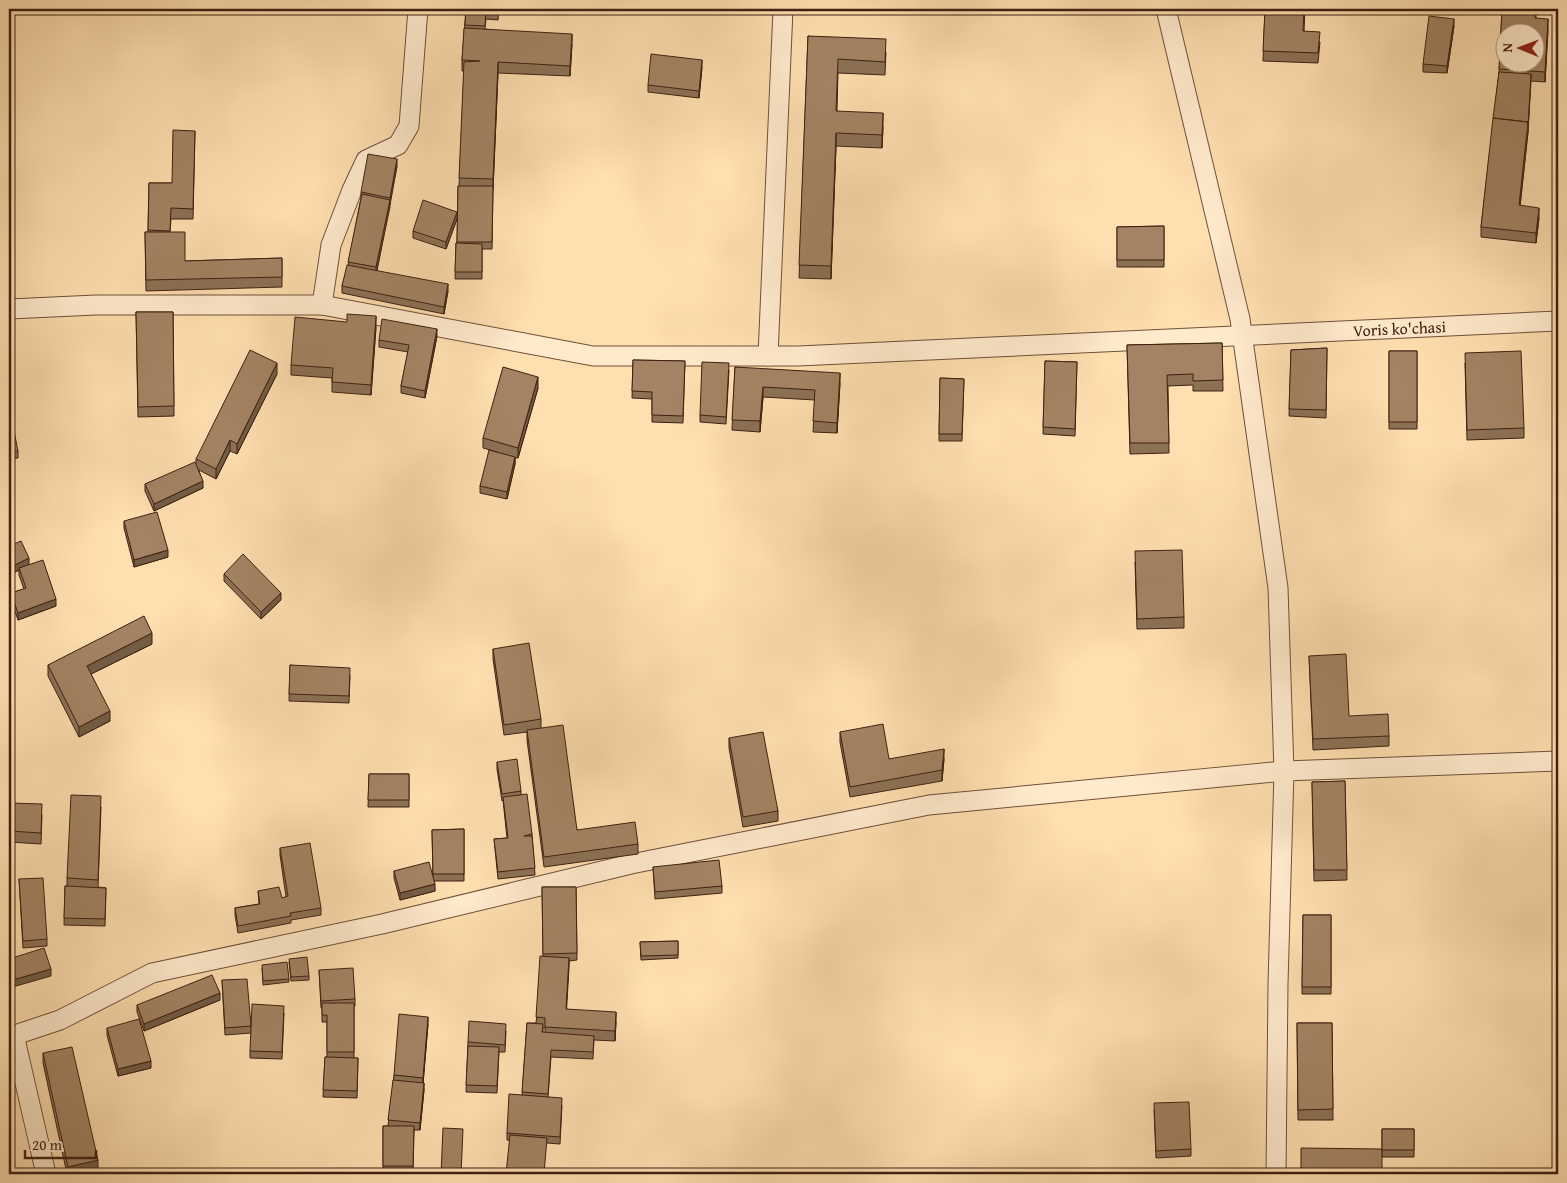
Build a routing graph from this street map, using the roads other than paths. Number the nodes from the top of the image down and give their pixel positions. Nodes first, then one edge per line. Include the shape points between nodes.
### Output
1 (418, 9) edge
2 (783, 9) edge
3 (1166, 9) edge
4 (322, 305) junction
5 (9, 309) edge
6 (1558, 321) edge
7 (1242, 336) junction
8 (768, 356) junction
9 (1558, 761) edge
10 (1284, 771) junction
11 (11, 1036) edge
12 (46, 1174) edge
13 (1276, 1174) edge

1 - 4 street via 409,126 398,145 366,160 331,245
2 - 8 street
3 - 7 street
4 - 5 street, Voris ko'chasi via 96,305
4 - 8 street, Voris ko'chasi via 593,356
6 - 7 street, Voris ko'chasi
7 - 8 street, Voris ko'chasi
7 - 10 street via 1278,588
9 - 10 street
10 - 11 street via 929,805 631,864 382,924 152,973 60,1020
10 - 13 street
11 - 12 street

